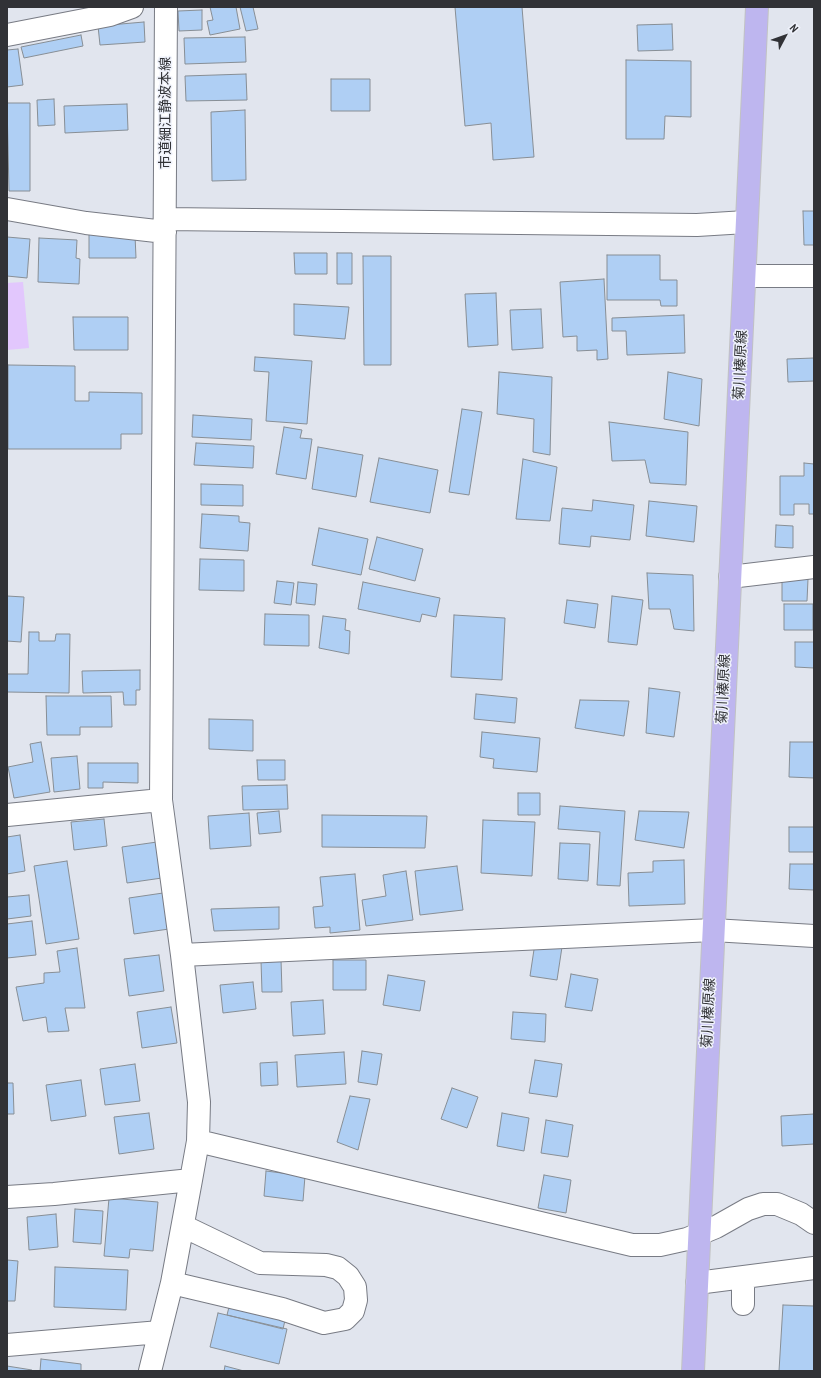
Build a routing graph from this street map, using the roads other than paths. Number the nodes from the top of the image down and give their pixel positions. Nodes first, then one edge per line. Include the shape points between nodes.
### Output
1 (132, 7) edge
2 (166, 7) edge
3 (757, 7) edge
4 (7, 35) edge
5 (7, 209) edge
6 (746, 222) junction
7 (165, 226) junction
8 (745, 276) junction
9 (814, 276) edge
10 (814, 567) edge
11 (730, 576) junction
12 (161, 800) junction
13 (7, 815) edge
14 (713, 930) junction
15 (814, 936) edge
16 (182, 955) junction
17 (198, 1142) junction
18 (191, 1180) junction
19 (7, 1197) edge
20 (814, 1223) edge
21 (183, 1226) junction
22 (700, 1234) junction
23 (814, 1268) edge
24 (743, 1278) junction
25 (172, 1283) junction
26 (697, 1283) junction
27 (744, 1304) dead end
28 (160, 1332) junction
29 (7, 1345) edge
30 (150, 1371) edge
31 (694, 1371) edge

1 - 4 street via 110,15
2 - 7 street, 市道細江静波本線
3 - 6 main road, 菊川榛原線
5 - 7 street via 86,223
6 - 7 street via 696,225
6 - 8 main road, 菊川榛原線
7 - 12 street, 市道細江静波本線
8 - 9 street
8 - 11 main road, 菊川榛原線
10 - 11 street
11 - 14 main road, 菊川榛原線
12 - 13 street
12 - 16 street, 市道細江静波本線
14 - 15 street
14 - 16 street
14 - 22 main road, 菊川榛原線
16 - 17 street, 市道細江静波本線 via 199,1102
17 - 18 street, 市道細江静波本線
17 - 22 street via 632,1245 660,1245
18 - 19 street
18 - 21 street, 市道細江静波本線
20 - 22 street via 801,1214 777,1204 763,1204
21 - 25 street, 市道細江静波本線
21 - 25 street via 260,1263 326,1265 338,1268 348,1276 355,1288 356,1300 353,1311 345,1319 324,1323 282,1309
22 - 26 main road, 菊川榛原線
23 - 24 street
24 - 26 street
24 - 27 street
25 - 28 street, 市道細江静波本線
26 - 31 main road, 菊川榛原線
28 - 29 street
28 - 30 street, 市道細江静波本線

